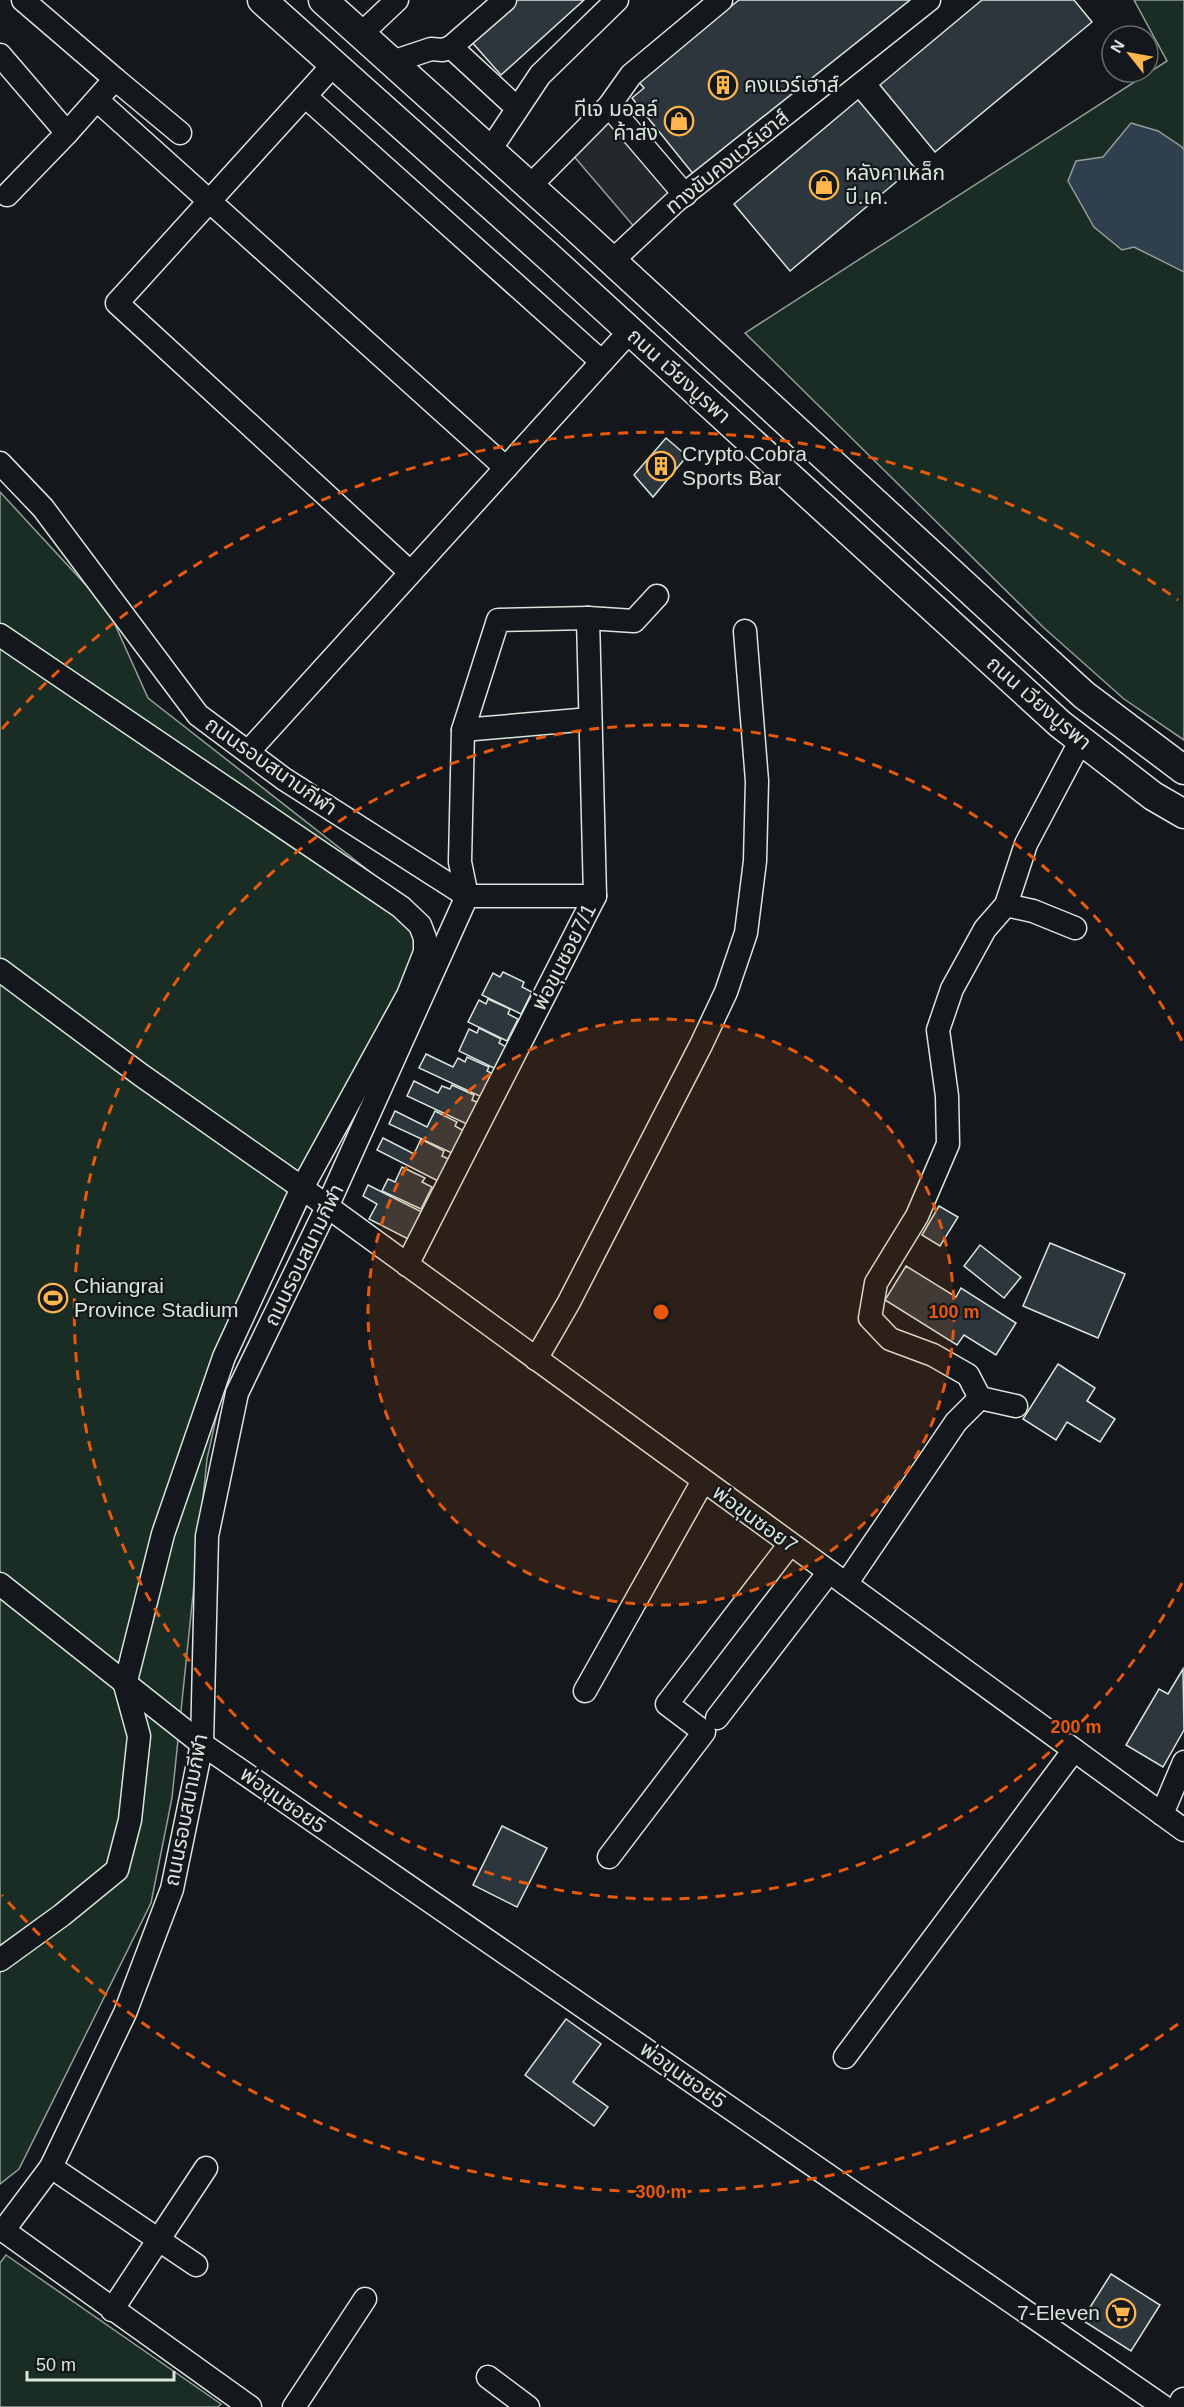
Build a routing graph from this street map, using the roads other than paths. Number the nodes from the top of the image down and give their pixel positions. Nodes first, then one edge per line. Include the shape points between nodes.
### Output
1 (23, 0) edge
2 (262, 0) edge
3 (323, 0) edge
4 (397, 0) edge
5 (505, 0) edge
6 (617, 0) edge
7 (721, 0) edge
8 (929, 0) edge
9 (361, 34) junction
10 (451, 47) junction
11 (0, 55) edge
12 (392, 62) junction
13 (334, 64) junction
14 (115, 79) junction
15 (305, 96) junction
16 (97, 100) junction
17 (609, 106) junction
18 (517, 108) junction
19 (67, 133) junction
20 (180, 133) dead end
21 (490, 150) junction
22 (530, 186) junction
23 (7, 195) dead end
24 (685, 195) junction
25 (210, 201) junction
26 (574, 226) junction
27 (548, 256) junction
28 (612, 261) junction
29 (630, 331) junction
30 (602, 362) junction
31 (0, 463) edge
32 (506, 468) junction
33 (410, 572) junction
34 (657, 596) dead end
35 (588, 618) junction
36 (746, 631) dead end
37 (0, 635) edge
38 (590, 719) junction
39 (463, 730) junction
40 (1081, 740) junction
41 (248, 752) junction
42 (1184, 770) edge
43 (1184, 814) edge
44 (467, 896) junction
45 (596, 896) junction
46 (1006, 905) junction
47 (1076, 928) dead end
48 (0, 970) edge
49 (302, 1188) junction
50 (327, 1207) junction
51 (408, 1265) junction
52 (536, 1359) junction
53 (980, 1398) junction
54 (1016, 1406) dead end
55 (703, 1481) junction
56 (790, 1544) junction
57 (838, 1578) junction
58 (0, 1584) edge
59 (125, 1684) junction
60 (585, 1691) dead end
61 (717, 1718) dead end
62 (202, 1744) junction
63 (1074, 1750) junction
64 (1184, 1762) edge
65 (1162, 1814) junction
66 (1184, 1830) edge
67 (609, 1857) dead end
68 (0, 1960) edge
69 (845, 2057) dead end
70 (51, 2167) junction
71 (206, 2168) dead end
72 (2, 2230) edge
73 (159, 2240) junction
74 (196, 2265) dead end
75 (365, 2299) dead end
76 (112, 2310) junction
77 (488, 2377) dead end
78 (1184, 2402) edge
79 (250, 2407) edge
80 (294, 2407) edge
81 (528, 2407) edge
82 (1164, 2407) edge
83 (1182, 2407) edge

1 - 14 street
2 - 13 main road, ถนน เวียงบูรพา
3 - 9 main road, ถนน เวียงบูรพา
4 - 9 street
5 - 10 street
6 - 18 street via 540,75
7 - 17 street via 631,75
8 - 24 street, ทางขับคงแวร์เฮาส์
9 - 12 main road, ถนน เวียงบูรพา
10 - 12 street
10 - 18 street
11 - 19 street
12 - 21 main road, ถนน เวียงบูรพา
13 - 15 street
13 - 27 main road, ถนน เวียงบูรพา
14 - 16 street
14 - 20 street
15 - 25 street
15 - 30 street
16 - 19 street
16 - 25 street
17 - 22 street
17 - 24 street
18 - 21 street
19 - 23 street
21 - 22 main road, ถนน เวียงบูรพา
22 - 26 main road, ถนน เวียงบูรพา
24 - 28 street, ทางขับคงแวร์เฮาส์
25 - 32 street
25 - 33 street via 117,303
26 - 27 main road
26 - 28 main road, ถนน เวียงบูรพา
27 - 29 main road, ถนน เวียงบูรพา
28 - 42 main road, ถนน เวียงบูรพา via 1084,695
29 - 30 street
29 - 40 main road, ถนน เวียงบูรพา
30 - 32 street
31 - 41 street, ถนนรอบสนามกีฬา via 43,508 198,715
32 - 33 street
33 - 41 street
34 - 35 street via 634,621
35 - 38 street, พ่อขุนซอย7/1
35 - 39 street via 498,620
36 - 52 street via 757,781 746,933 726,992 701,1045
37 - 49 street via 367,884 420,925 425,952 408,995
38 - 39 street
38 - 45 street, พ่อขุนซอย7/1
39 - 44 street via 460,862
40 - 43 main road, ถนน เวียงบูรพา via 1153,796
40 - 46 street via 1026,844
41 - 44 street, ถนนรอบสนามกีฬา
44 - 45 street
44 - 50 street, ถนนรอบสนามกีฬา
45 - 51 street, พ่อขุนซอย7/1
46 - 47 street
46 - 53 street via 985,929 952,989 938,1030 947,1095 948,1144 917,1216 876,1283 870,1318 890,1339 933,1354 968,1376
48 - 49 street, พ่อขุนซอย7 via 141,1076
49 - 50 street, พ่อขุนซอย7
49 - 59 street via 224,1357 163,1534
50 - 51 street, พ่อขุนซอย7
50 - 62 street, ถนนรอบสนามกีฬา via 237,1393 207,1536
51 - 52 street, พ่อขุนซอย7
52 - 55 street, พ่อขุนซอย7
53 - 54 street
53 - 57 street via 956,1422
55 - 56 street, พ่อขุนซอย7
55 - 60 street
56 - 57 street, พ่อขุนซอย7
56 - 67 street via 667,1704 704,1732
57 - 61 street
57 - 63 street, พ่อขุนซอย7
58 - 59 street, พ่อขุนซอย5
59 - 62 street, พ่อขุนซอย5
59 - 68 street via 139,1736 130,1820 117,1870
62 - 70 street, ถนนรอบสนามกีฬา via 172,1889 125,2013
62 - 82 street, พ่อขุนซอย5
63 - 65 street, พ่อขุนซอย7
63 - 69 street
64 - 65 street
65 - 66 street, พ่อขุนซอย7
70 - 72 street, ถนนรอบสนามกีฬา
70 - 73 street
71 - 73 street
72 - 76 street
73 - 74 street
73 - 76 street
75 - 80 street
76 - 79 street
77 - 81 street
78 - 83 main road

